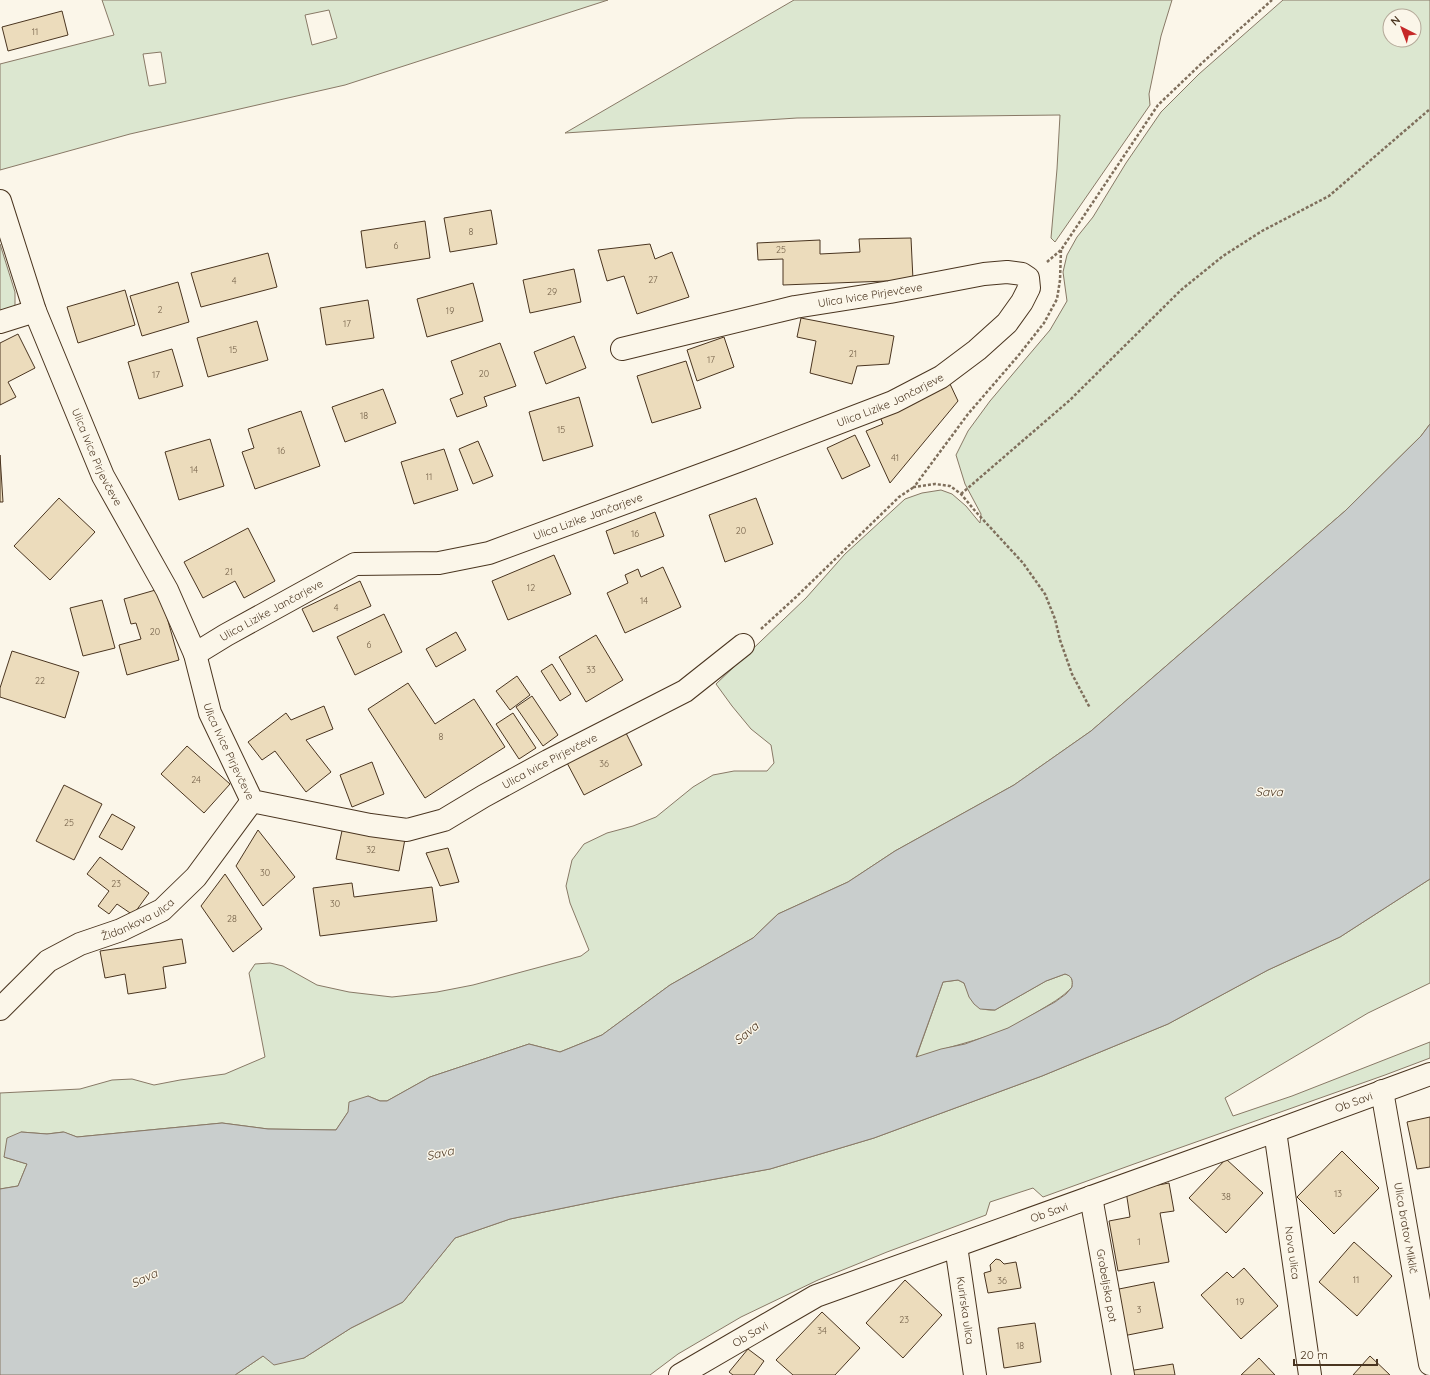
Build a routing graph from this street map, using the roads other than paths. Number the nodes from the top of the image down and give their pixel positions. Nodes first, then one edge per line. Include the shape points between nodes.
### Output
1 (0, 201) edge
2 (35, 311) junction
3 (0, 322) edge
4 (622, 349) dead end
5 (977, 350) joint
6 (743, 645) road end
7 (195, 654) junction
8 (252, 801) junction
9 (0, 1009) edge
10 (1430, 1074) edge
11 (1382, 1092) junction
12 (1275, 1131) junction
13 (1091, 1197) junction
14 (956, 1246) junction
15 (1430, 1364) edge
16 (680, 1375) edge
17 (975, 1375) edge
18 (1123, 1375) edge
19 (1310, 1375) edge

1 - 2 street, Ulica Ivice Pirjevčeve
2 - 3 street
2 - 7 street, Ulica Ivice Pirjevčeve via 103,476 167,590
4 - 5 street, Ulica Ivice Pirjevčeve via 795,307 984,274 1022,274 1028,278 1029,288 1022,302 1007,323
5 - 7 street, Ulica Lizike Jančarjeve via 941,376 893,402 489,553 438,563 356,564
6 - 8 street, Ulica Ivice Pirjevčeve via 685,691 548,761 444,820 407,830
7 - 8 street, Ulica Ivice Pirjevčeve via 210,713
8 - 9 street, Židankova ulica via 196,876 162,910 121,930 80,944 48,961
10 - 11 street, Ob Savi
11 - 12 street, Ob Savi
11 - 15 street, Ulica bratov Miklič
12 - 13 street, Ob Savi
12 - 19 street, Nova ulica
13 - 14 street, Ob Savi
13 - 18 street, Grobeljska pot
14 - 16 street, Ob Savi via 816,1296
14 - 17 street, Kurirska ulica

